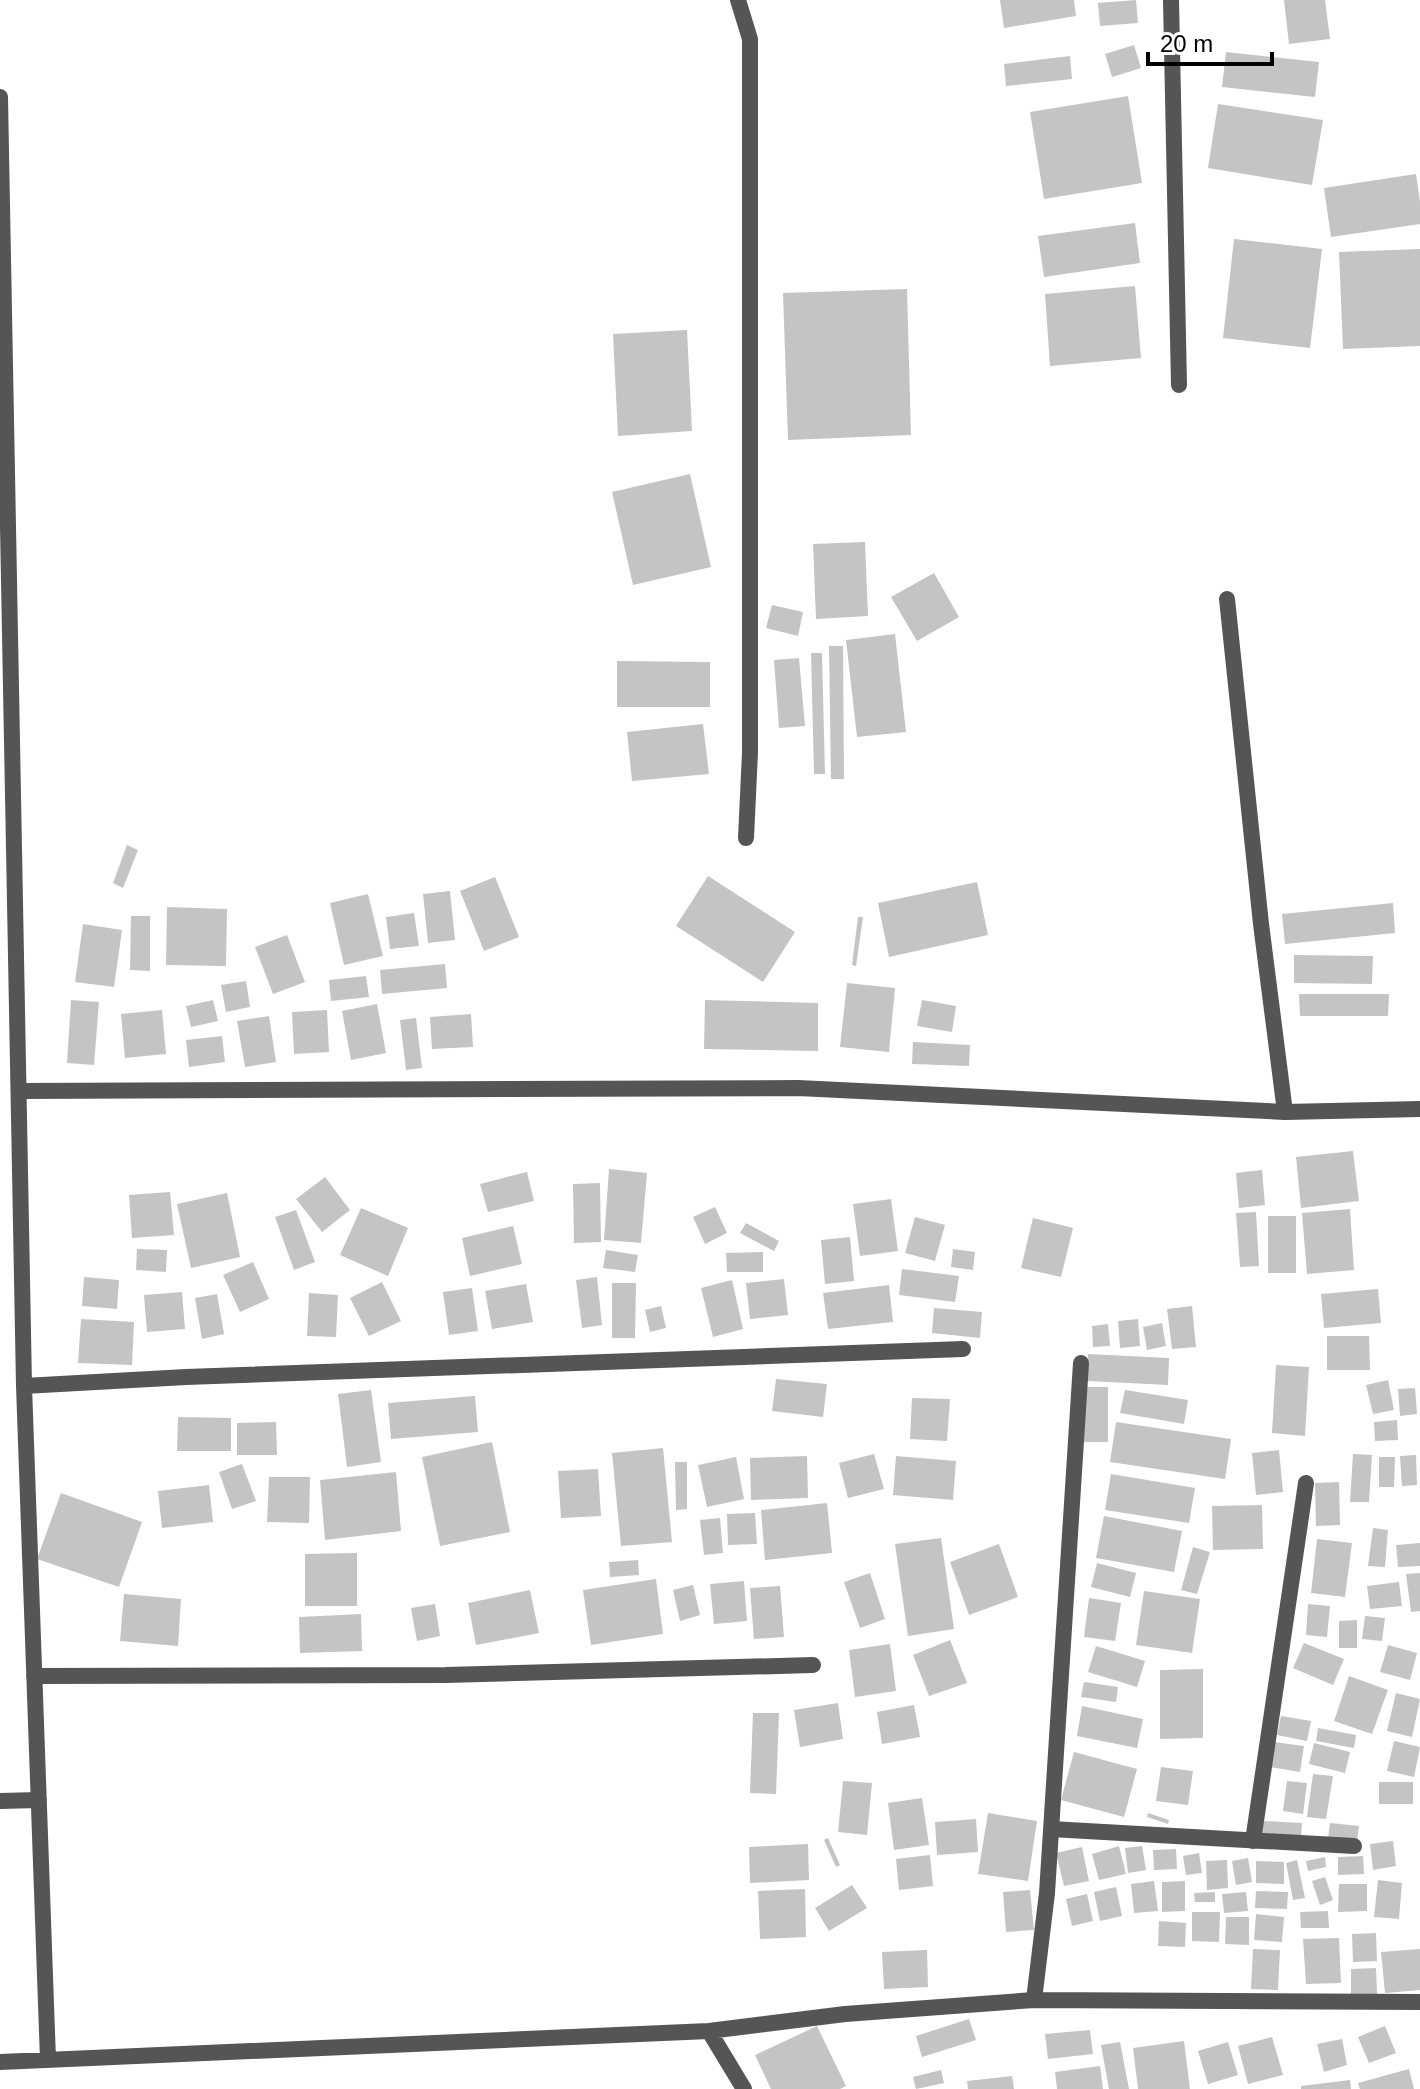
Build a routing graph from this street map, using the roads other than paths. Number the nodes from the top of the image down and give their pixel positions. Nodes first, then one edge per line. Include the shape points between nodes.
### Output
1 (738, 0) edge
2 (1171, 0) edge
3 (0, 97) edge
4 (2, 324) edge
5 (1179, 385) dead end
6 (1227, 599) dead end
7 (746, 838) dead end
8 (19, 1091) junction
9 (1420, 1109) edge
10 (1285, 1112) junction
11 (963, 1349) dead end
12 (1081, 1363) dead end
13 (24, 1386) junction
14 (1306, 1483) dead end
15 (813, 1665) dead end
16 (34, 1676) junction
17 (39, 1800) junction
18 (0, 1801) edge
19 (1051, 1829) junction
20 (1253, 1841) junction
21 (1354, 1846) dead end
22 (1034, 2000) junction
23 (1420, 2002) edge
24 (709, 2031) junction
25 (48, 2060) junction
26 (0, 2062) edge
27 (744, 2089) edge

1 - 7 street via 750,39
2 - 5 street
3 - 4 street
4 - 8 street
6 - 10 street
8 - 10 street via 798,1088
8 - 13 street
9 - 10 street
11 - 13 street
12 - 19 street
13 - 16 street
14 - 20 street
15 - 16 street via 446,1675
16 - 17 street
17 - 18 street
17 - 25 street
19 - 20 street
19 - 22 street
20 - 21 street
22 - 23 street
22 - 24 street via 845,2014
24 - 25 street
24 - 27 street
25 - 26 street

